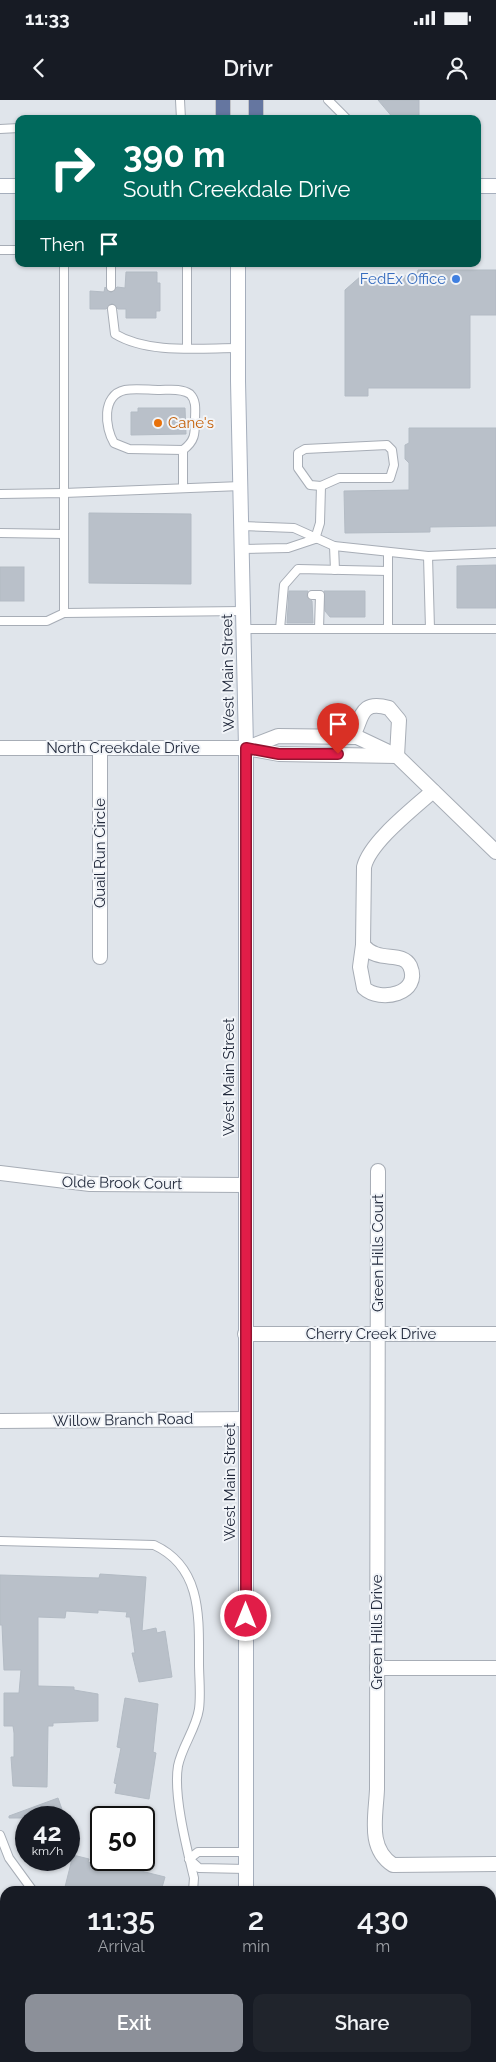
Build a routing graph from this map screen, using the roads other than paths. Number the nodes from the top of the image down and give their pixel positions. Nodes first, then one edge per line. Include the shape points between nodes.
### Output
1 (180, 100) edge
2 (223, 100) edge
3 (256, 100) edge
4 (328, 100) edge
5 (180, 115) edge
6 (223, 115) edge
7 (256, 115) edge
8 (343, 115) edge
9 (15, 128) edge
10 (0, 129) edge
11 (0, 186) edge
12 (15, 186) edge
13 (481, 186) edge
14 (496, 186) edge
15 (0, 250) edge
16 (15, 250) edge
17 (64, 267) edge
18 (111, 267) edge
19 (187, 267) edge
20 (238, 267) edge
21 (111, 287) dead end
22 (112, 309) dead end
23 (187, 348) junction
24 (238, 348) junction
25 (183, 450) junction
26 (241, 486) junction
27 (321, 486) junction
28 (183, 488) junction
29 (64, 493) junction
30 (0, 494) edge
31 (242, 526) junction
32 (0, 533) edge
33 (64, 534) junction
34 (316, 539) junction
35 (334, 546) junction
36 (242, 549) junction
37 (388, 552) junction
38 (496, 552) edge
39 (428, 556) junction
40 (335, 570) junction
41 (388, 571) junction
42 (312, 595) dead end
43 (243, 611) junction
44 (64, 613) junction
45 (0, 621) edge
46 (244, 629) junction
47 (280, 629) junction
48 (319, 629) junction
49 (388, 629) junction
50 (430, 629) junction
51 (496, 629) edge
52 (352, 737) junction
53 (0, 748) edge
54 (100, 748) junction
55 (246, 748) junction
56 (397, 756) junction
57 (433, 791) junction
58 (496, 852) edge
59 (363, 945) dead end
60 (100, 957) dead end
61 (378, 1171) dead end
62 (0, 1173) edge
63 (245, 1185) junction
64 (245, 1334) junction
65 (378, 1334) junction
66 (496, 1334) edge
67 (246, 1419) junction
68 (0, 1421) edge
69 (0, 1541) edge
70 (376, 1668) junction
71 (496, 1668) edge
72 (0, 1835) edge
73 (246, 1852) junction
74 (190, 1859) junction
75 (496, 1864) edge
76 (246, 1869) junction
77 (29, 1886) edge
78 (193, 1886) edge
79 (246, 1886) edge

1 - 5 lane
2 - 6 main road
3 - 7 main road
4 - 8 lane
9 - 10 lane
11 - 12 street
13 - 14 street
15 - 16 lane
17 - 29 lane
18 - 21 lane
19 - 23 lane
20 - 24 street, West Main Street
22 - 23 lane via 115,334 123,339 157,348
23 - 24 lane
24 - 26 street, West Main Street
25 - 25 lane via 129,449 116,445 107,423 112,400 125,390 181,390 190,394 195,405 195,433 192,442
25 - 28 lane
26 - 28 lane
26 - 31 street, West Main Street
27 - 27 lane via 310,485 298,468 298,453 305,449 387,445 392,450 394,465 390,478 339,478
27 - 34 lane
28 - 29 lane
29 - 30 lane
29 - 33 lane
31 - 34 lane via 294,528
31 - 36 street, West Main Street
32 - 33 lane
33 - 44 lane
34 - 35 lane
34 - 36 lane via 288,548
35 - 37 lane
35 - 40 lane
36 - 43 street, West Main Street
37 - 39 lane
37 - 41 lane
38 - 39 lane
39 - 50 lane
40 - 41 lane
40 - 47 lane via 298,569 284,585
41 - 49 lane
42 - 48 lane via 320,595 316,610
43 - 44 lane
43 - 46 street, West Main Street
44 - 45 lane via 52,620
46 - 47 lane
46 - 55 street, West Main Street
47 - 48 lane
48 - 49 lane
49 - 50 lane
50 - 51 lane
52 - 55 street via 278,736
52 - 56 street
52 - 56 street via 367,708 374,705 388,708 399,720
53 - 54 street, North Creekdale Drive
54 - 55 street, North Creekdale Drive
54 - 60 street, Quail Run Circle
55 - 56 street via 279,754
55 - 63 street, West Main Street
56 - 57 street
57 - 58 street
57 - 59 street via 381,840 366,860
61 - 65 street, Green Hills Court
62 - 63 street, Olde Brook Court via 90,1184
63 - 64 street, West Main Street
64 - 65 street, Cherry Creek Drive
64 - 67 street, West Main Street
65 - 66 street, Cherry Creek Drive
65 - 70 street, Green Hills Drive
67 - 68 street, Willow Branch Road
67 - 73 street, West Main Street
69 - 74 lane via 154,1545 169,1552 183,1568 193,1589 199,1617 198,1709 178,1766 178,1790
70 - 71 street
70 - 75 street, Green Hills Drive via 374,1839 383,1857 393,1865
72 - 77 lane via 8,1858
73 - 74 lane via 198,1852
73 - 76 street, West Main Street
74 - 76 lane via 199,1868
74 - 78 lane
76 - 79 street, West Main Street

